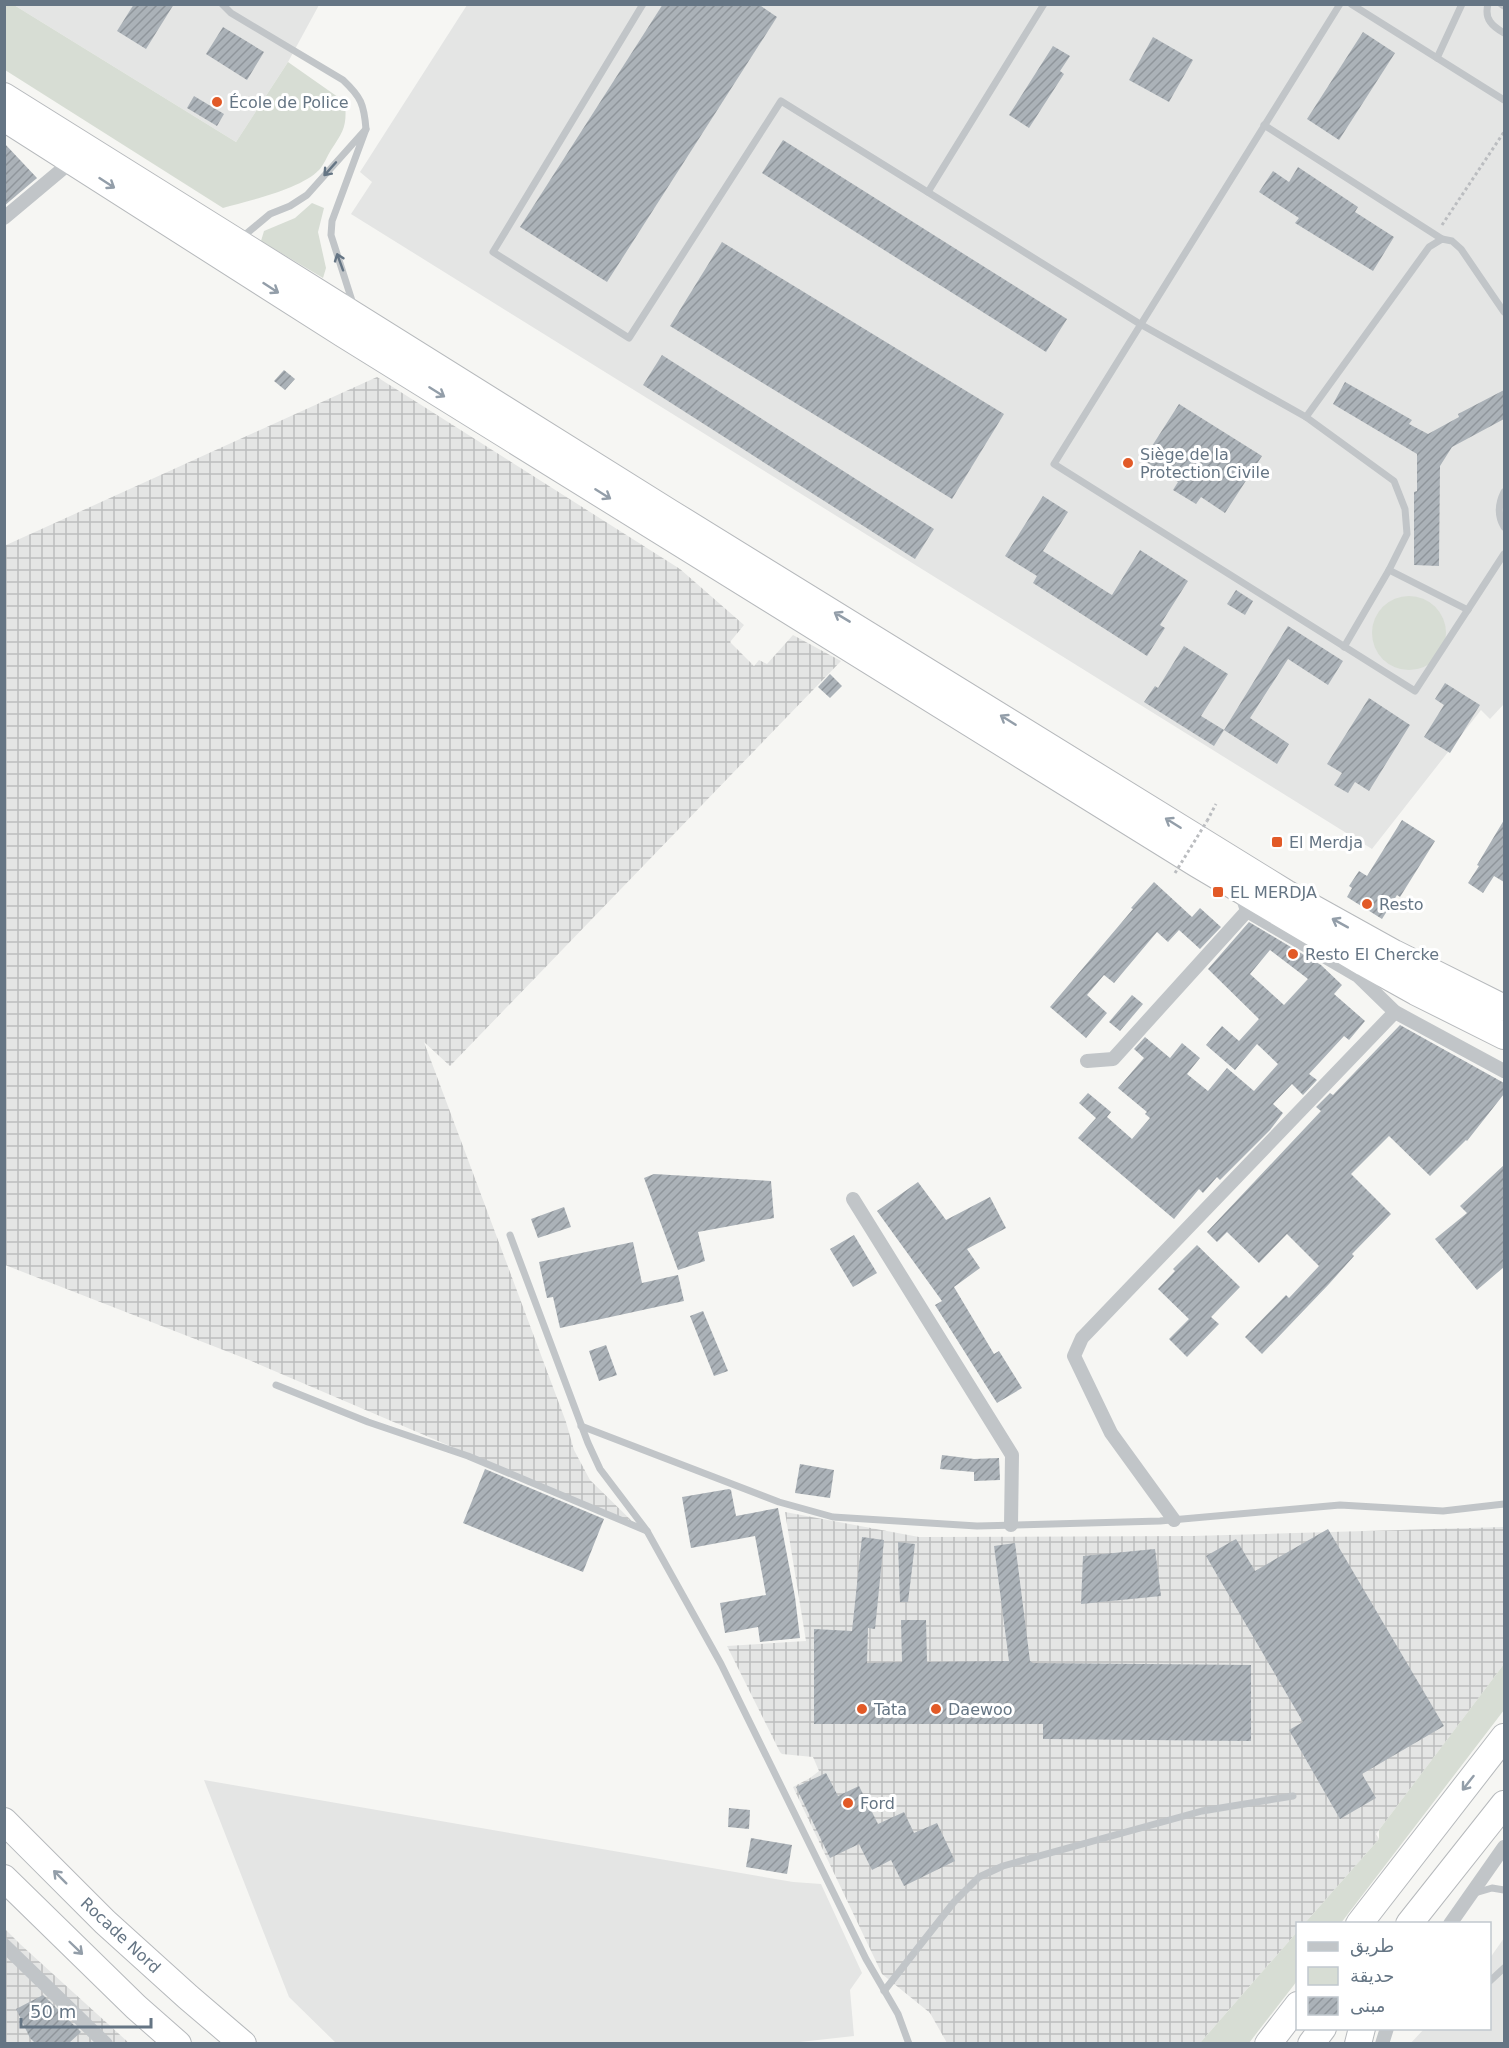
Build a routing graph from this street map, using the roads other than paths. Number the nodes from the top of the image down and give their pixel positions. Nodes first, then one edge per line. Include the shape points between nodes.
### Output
1 (222, 4) edge
2 (643, 4) edge
3 (1044, 4) edge
4 (1340, 4) edge
5 (1351, 4) edge
6 (1462, 4) edge
7 (1488, 4) edge
8 (1504, 33) edge
9 (1437, 58) junction
10 (4, 96) edge
11 (1504, 100) edge
12 (4, 118) edge
13 (1264, 125) junction
14 (366, 129) junction
15 (72, 161) junction
16 (928, 192) junction
17 (4, 218) edge
18 (1442, 239) junction
19 (231, 250) junction
20 (1504, 312) edge
21 (358, 318) junction
22 (1140, 324) junction
23 (1306, 417) junction
24 (1504, 492) edge
25 (1504, 527) edge
26 (1504, 554) edge
27 (1389, 570) junction
28 (1468, 610) junction
29 (1344, 647) junction
30 (1243, 900) junction
31 (1443, 978) junction
32 (1504, 994) edge
33 (1504, 1008) edge
34 (1395, 1012) junction
35 (1504, 1036) edge
36 (1087, 1061) dead end
37 (1504, 1071) edge
38 (853, 1199) dead end
39 (510, 1236) dead end
40 (276, 1385) dead end
41 (581, 1426) junction
42 (1504, 1504) edge
43 (1174, 1520) junction
44 (1011, 1525) junction
45 (647, 1530) junction
46 (1504, 1737) edge
47 (1293, 1796) dead end
48 (1504, 1804) edge
49 (4, 1821) edge
50 (1504, 1847) edge
51 (1447, 1877) junction
52 (4, 1878) edge
53 (1504, 1890) edge
54 (1470, 1895) junction
55 (1360, 1922) edge
56 (1410, 1922) edge
57 (1418, 1922) edge
58 (1451, 1922) edge
59 (4, 1945) edge
60 (1504, 1968) edge
61 (1491, 1980) edge
62 (884, 1991) junction
63 (1296, 2008) edge
64 (1321, 2030) edge
65 (106, 2043) edge
66 (178, 2043) edge
67 (243, 2043) edge
68 (909, 2043) edge
69 (1268, 2043) edge
70 (1311, 2043) edge

1 - 14 lane via 343,80 357,93 364,107
2 - 16 lane via 493,252 629,338 781,101
3 - 16 lane
4 - 13 lane
5 - 9 lane
6 - 9 lane
7 - 8 lane via 1488,20
9 - 11 lane
10 - 19 highway
12 - 15 highway
13 - 18 lane
13 - 22 lane
14 -> 19 lane via 307,195 270,214
21 -> 14 lane via 331,235 332,221
15 - 17 street
15 -> 19 highway
16 - 22 lane
18 - 20 lane via 1461,249
18 - 23 lane via 1429,248
19 - 21 highway
19 -> 30 highway via 373,352
31 -> 21 highway via 1286,893
22 - 23 lane
22 - 29 lane via 1054,464
23 - 27 lane via 1394,481 1405,509 1407,534
24 - 25 lane via 1499,509
26 - 28 lane
27 - 28 lane
27 - 29 lane
28 - 29 lane via 1415,691
30 - 34 street via 1358,976
30 - 35 highway
30 - 36 street via 1113,1059
31 - 32 highway
31 - 33 highway
34 - 37 street
34 - 43 street via 1082,1338 1074,1356 1111,1433
38 - 44 street via 1012,1455
39 - 41 lane
40 - 45 lane via 468,1456
41 - 44 lane via 779,1502 833,1517
41 - 45 lane via 600,1469
42 - 43 lane via 1443,1511 1340,1505
43 - 44 lane
45 - 62 lane via 721,1664
46 -> 55 highway
47 - 62 lane via 1202,1811 1003,1866 979,1877 954,1902
48 - 51 highway
67 -> 49 highway, Rocade Nord via 105,1922
50 - 54 street
51 - 56 highway
51 - 57 highway
52 -> 66 highway
53 - 54 lane via 1492,1888
54 - 58 street
59 - 65 street
60 - 61 lane
62 - 68 lane
63 - 69 highway
64 - 70 highway

